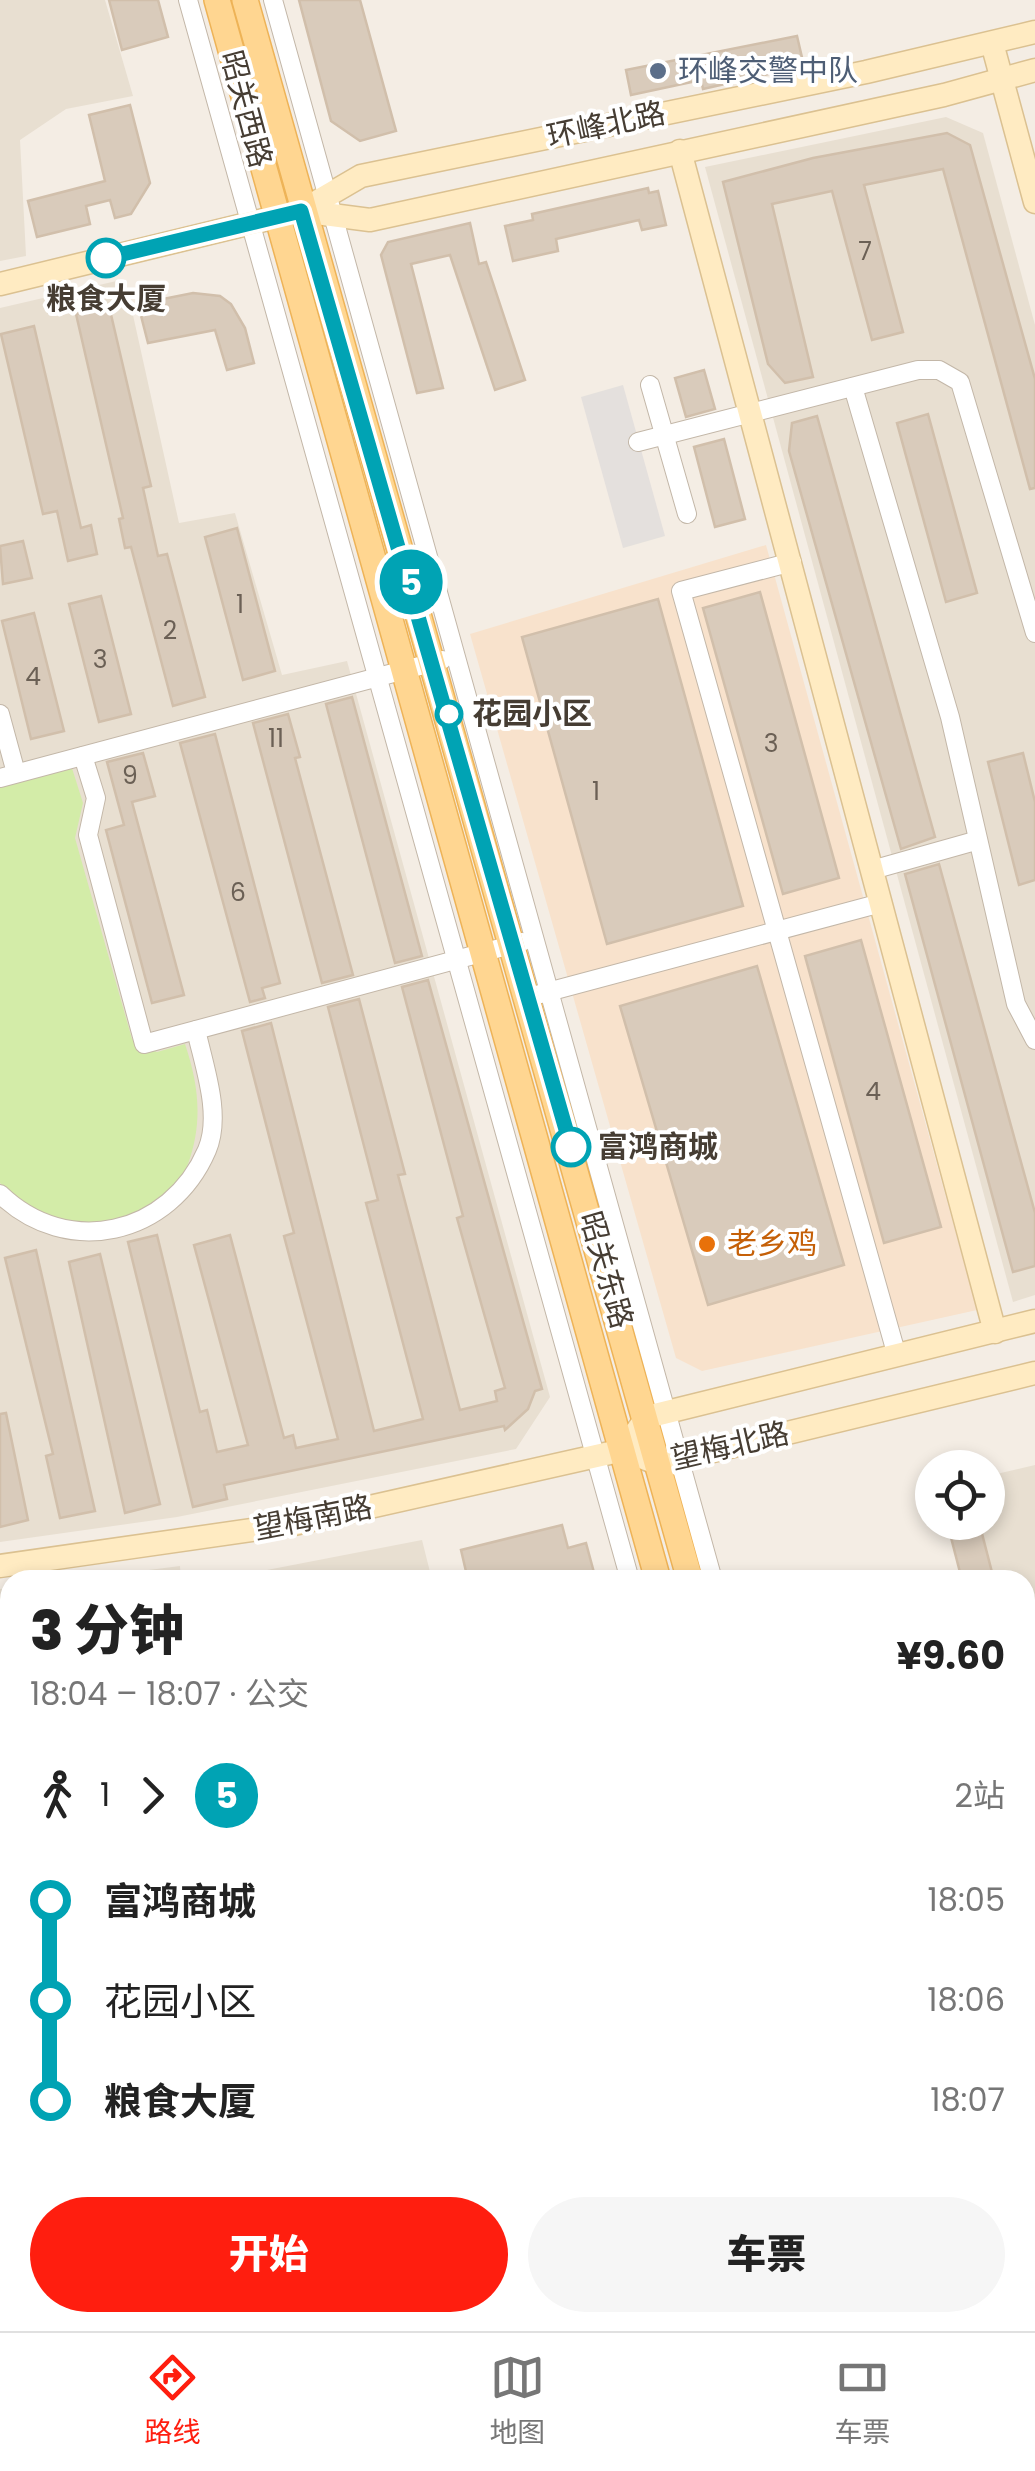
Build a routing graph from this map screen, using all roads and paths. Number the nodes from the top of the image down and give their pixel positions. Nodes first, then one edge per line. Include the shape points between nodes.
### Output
1 (188, 0) edge
2 (216, 0) edge
3 (244, 0) edge
4 (273, 0) edge
5 (1035, 32) edge
6 (992, 44) junction
7 (1035, 70) edge
8 (1002, 79) junction
9 (680, 152) junction
10 (1035, 202) edge
11 (288, 214) junction
12 (250, 223) junction
13 (0, 284) edge
14 (650, 386) dead end
15 (854, 387) junction
16 (753, 414) junction
17 (664, 436) junction
18 (638, 442) dead end
19 (687, 514) dead end
20 (792, 562) junction
21 (1035, 633) edge
22 (446, 659) junction
23 (406, 670) junction
24 (378, 677) junction
25 (0, 714) edge
26 (83, 756) junction
27 (8, 775) edge
28 (976, 841) junction
29 (872, 870) junction
30 (881, 902) junction
31 (777, 930) junction
32 (525, 941) junction
33 (484, 952) junction
34 (458, 959) junction
35 (540, 994) junction
36 (196, 1030) junction
37 (1035, 1040) edge
38 (594, 1190) junction
39 (0, 1194) edge
40 (554, 1201) junction
41 (528, 1207) junction
42 (1035, 1321) edge
43 (995, 1332) junction
44 (898, 1356) junction
45 (1035, 1373) edge
46 (657, 1414) junction
47 (622, 1450) junction
48 (596, 1456) junction
49 (669, 1461) junction
50 (0, 1566) edge
51 (627, 1570) edge
52 (655, 1570) edge
53 (688, 1570) edge
54 (709, 1570) edge

1 - 12 street
2 - 11 main road, 昭关西路
3 - 11 main road, 昭关西路
4 - 22 street
5 - 6 main road, 环峰北路
6 - 8 main road
6 - 11 main road, 环峰北路 via 362,176
7 - 8 main road, 环峰北路
8 - 9 main road, 环峰北路
8 - 10 main road
9 - 11 main road, 环峰北路 via 370,220
9 - 16 main road
11 - 12 main road, 环峰北路
11 - 22 main road, 昭关东路
11 - 23 main road, 昭关东路
12 - 13 main road, 环峰北路
12 - 24 street
14 - 17 street
15 - 16 street
15 - 21 street via 918,370 938,370 960,382
15 - 28 street via 950,717
16 - 17 street
16 - 20 main road
17 - 18 street
17 - 19 street
20 - 29 main road
20 - 31 street via 681,591
22 - 23 street
22 - 32 main road, 昭关东路
23 - 24 street
23 - 33 main road, 昭关东路
24 - 26 street
24 - 34 street
25 - 27 street
26 - 27 street
26 - 36 street via 96,798 88,834 144,1044
28 - 29 street
28 - 37 street via 1016,1004
29 - 30 main road
30 - 31 street
30 - 43 main road
31 - 35 street
31 - 44 street
32 - 33 street
32 - 35 main road, 昭关东路
33 - 34 street
33 - 40 main road, 昭关东路
34 - 36 street
34 - 41 street
35 - 38 main road, 昭关东路
36 - 39 street via 212,1108 208,1148 165,1208 128,1226 83,1233 34,1220
38 - 40 street
38 - 46 main road, 昭关东路
40 - 41 street
40 - 47 main road, 昭关东路
41 - 48 street
42 - 43 main road, 望梅北路
43 - 44 main road, 望梅北路
44 - 46 main road, 望梅北路
45 - 49 main road, 望梅北路
46 - 47 main road, 望梅北路
46 - 49 main road, 昭关东路
47 - 48 main road, 望梅南路
47 - 49 main road, 望梅北路
47 - 52 main road, 昭关东路
48 - 50 main road, 望梅南路 via 294,1524
48 - 51 street
49 - 53 main road, 昭关东路
49 - 54 street

